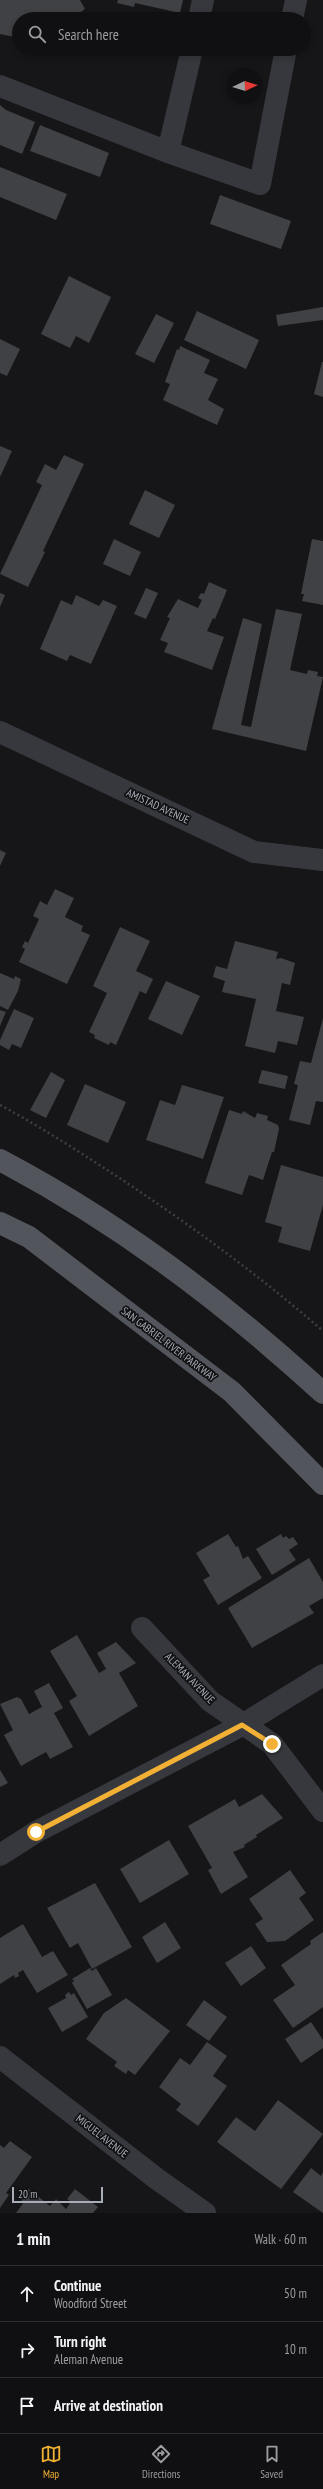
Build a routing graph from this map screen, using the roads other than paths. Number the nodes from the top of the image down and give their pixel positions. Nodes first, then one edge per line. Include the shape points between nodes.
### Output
1 (203, 0) edge
2 (296, 0) edge
3 (200, 12) edge
4 (293, 12) edge
5 (190, 56) edge
6 (285, 56) edge
7 (0, 86) edge
8 (168, 152) junction
9 (0, 732) edge
10 (323, 860) edge
11 (0, 1160) edge
12 (0, 1223) edge
13 (323, 1393) edge
14 (323, 1484) edge
15 (142, 1628) dead end
16 (323, 1675) edge
17 (242, 1725) junction
18 (323, 1811) edge
19 (0, 1855) edge
20 (0, 2057) edge
21 (205, 2213) edge

1 - 3 street
2 - 4 street
5 - 8 street
6 - 8 street via 260,184
7 - 8 street
9 - 10 street, AMISTAD AVENUE via 254,852
11 - 13 main road via 42,1182 136,1241 265,1340
12 - 14 main road, SAN GABRIEL RIVER PARKWAY via 29,1237 232,1392
15 - 17 street, ALEMAN AVENUE via 210,1701
16 - 17 street
17 - 18 street, ALEMAN AVENUE via 272,1744
17 - 19 street via 36,1832
20 - 21 street, MIGUEL AVENUE via 157,2179

